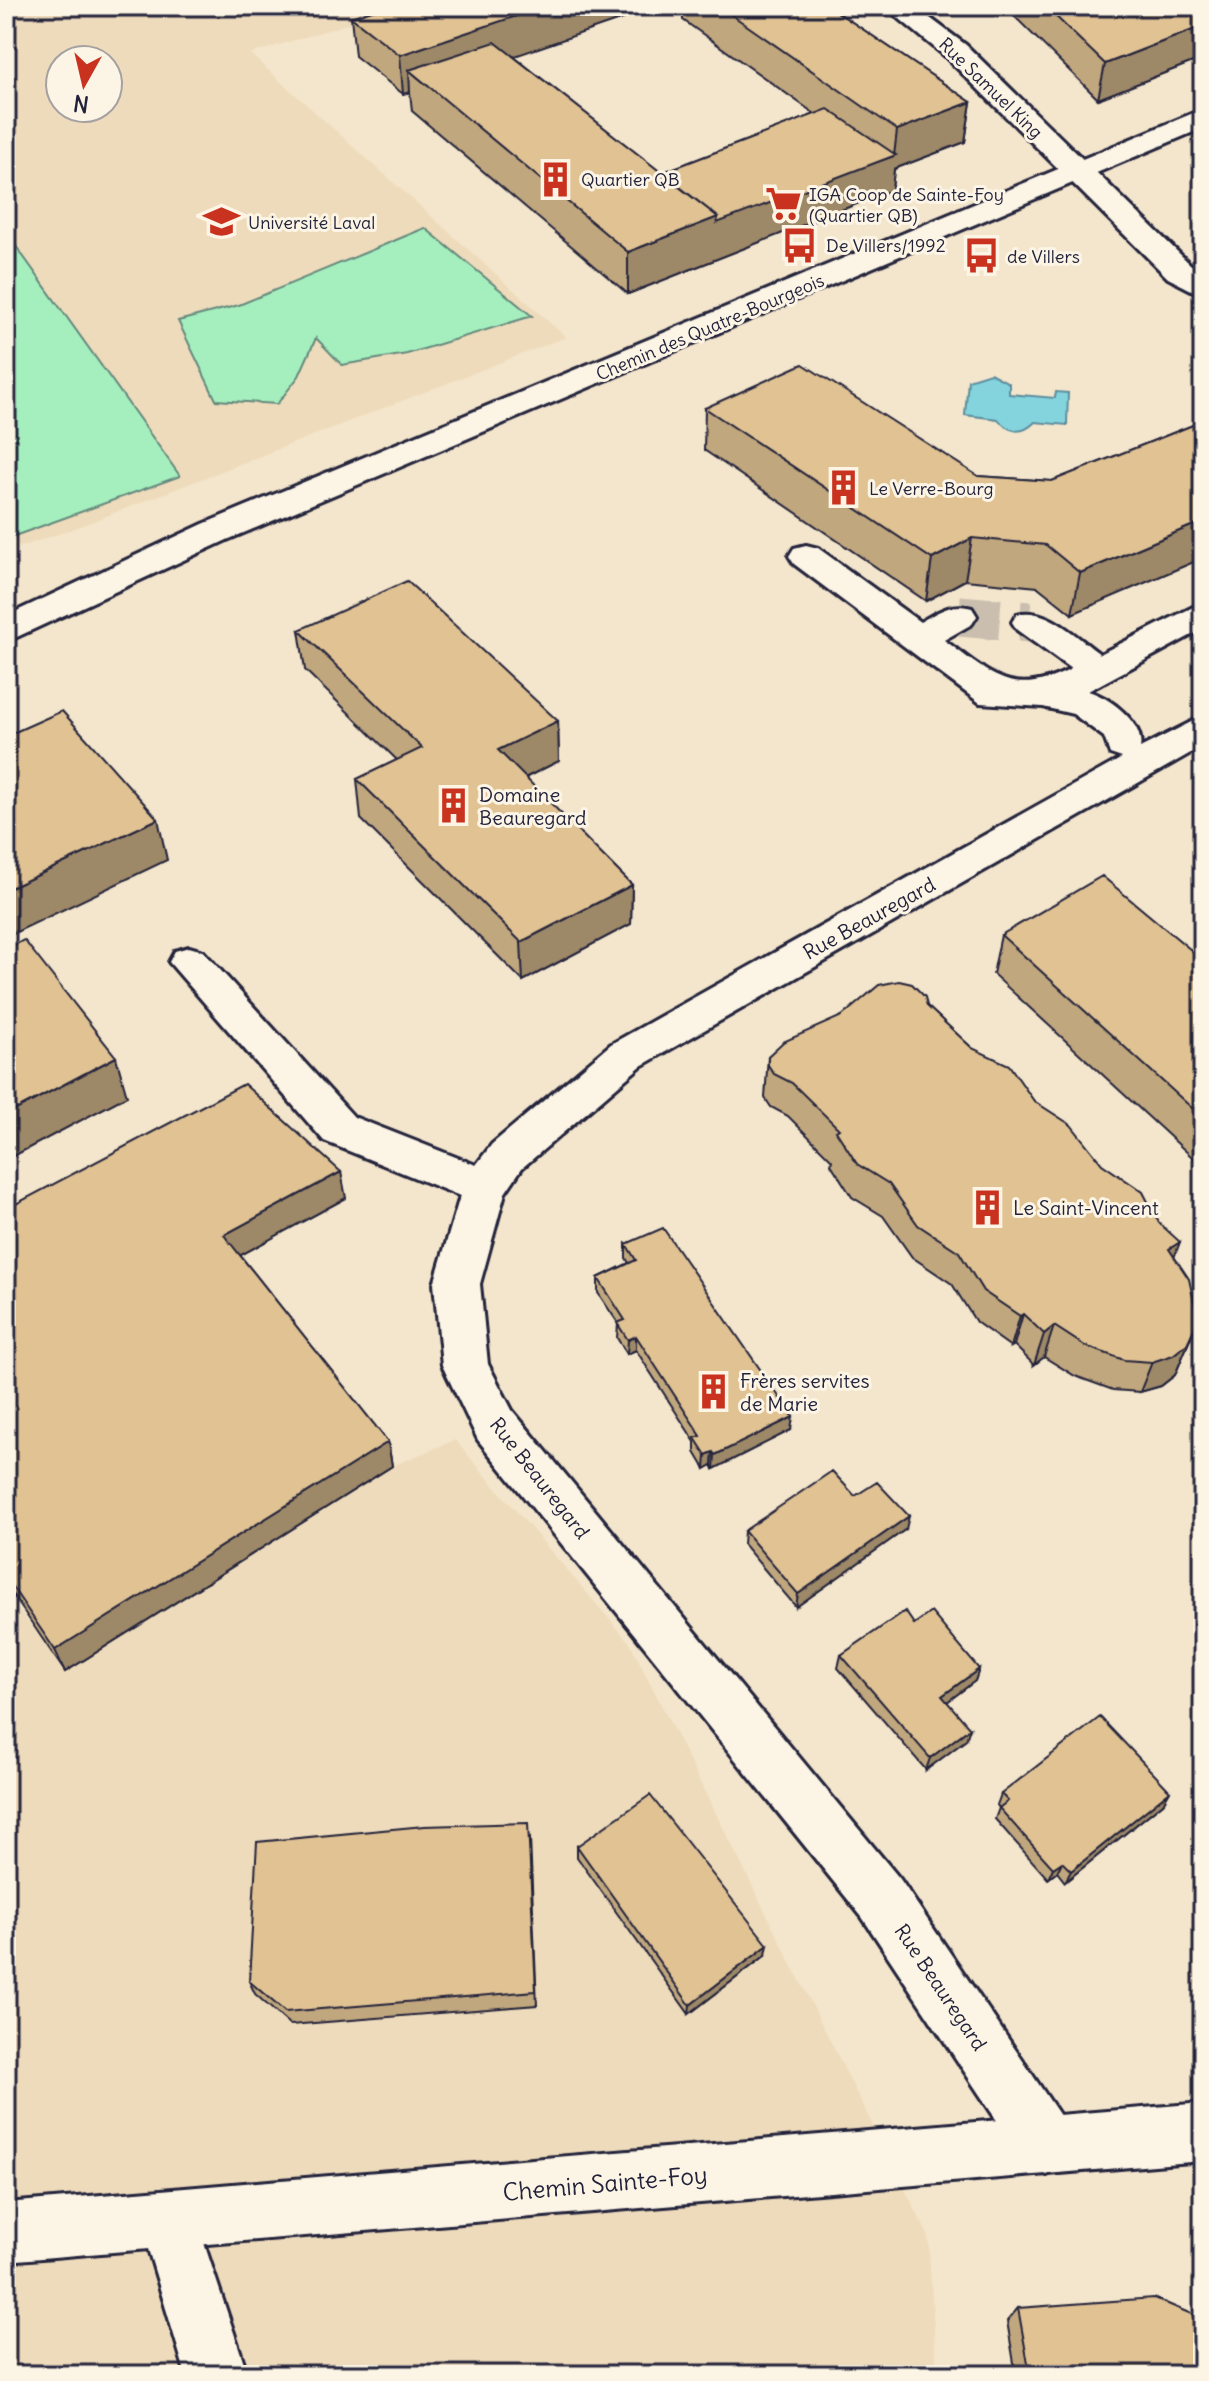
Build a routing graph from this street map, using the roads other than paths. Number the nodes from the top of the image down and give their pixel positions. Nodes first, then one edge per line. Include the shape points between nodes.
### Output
1 (897, 6) edge
2 (1203, 118) edge
3 (1081, 172) junction
4 (1203, 287) edge
5 (215, 532) junction
6 (806, 556) dead end
7 (6, 596) edge
8 (1203, 614) edge
9 (959, 616) tunnel mouth
10 (1030, 622) tunnel mouth
11 (6, 630) edge
12 (920, 638) junction
13 (1098, 670) junction
14 (1055, 697) junction
15 (1203, 729) edge
16 (1134, 754) junction
17 (189, 962) dead end
18 (339, 1129) junction
19 (298, 1151) edge
20 (485, 1187) junction
21 (1203, 2132) edge
22 (1047, 2146) junction
23 (168, 2219) junction
24 (6, 2232) edge
25 (217, 2375) edge

1 - 3 main road, Rue Samuel King via 956,51
2 - 3 main road, Chemin des Quatre-Bourgeois
3 - 4 main road, Rue Samuel King via 1179,271
3 - 5 main road, Chemin des Quatre-Bourgeois
5 - 7 main road, Chemin des Quatre-Bourgeois
5 - 11 main road, Chemin des Quatre-Bourgeois
6 - 12 main road
8 - 13 main road
9 - 12 main road
10 - 13 main road
12 - 14 main road via 993,694
13 - 14 main road
14 - 16 main road via 1055,713 1099,744
15 - 16 main road, Rue Beauregard
16 - 20 main road, Rue Beauregard via 626,1055 507,1156
17 - 18 main road
18 - 19 main road
18 - 20 main road
20 - 22 main road, Rue Beauregard via 457,1284 465,1365 495,1425 881,1898
21 - 22 main road, Chemin Sainte-Foy
22 - 23 main road, Chemin Sainte-Foy
23 - 24 main road, Chemin Sainte-Foy
23 - 25 main road

